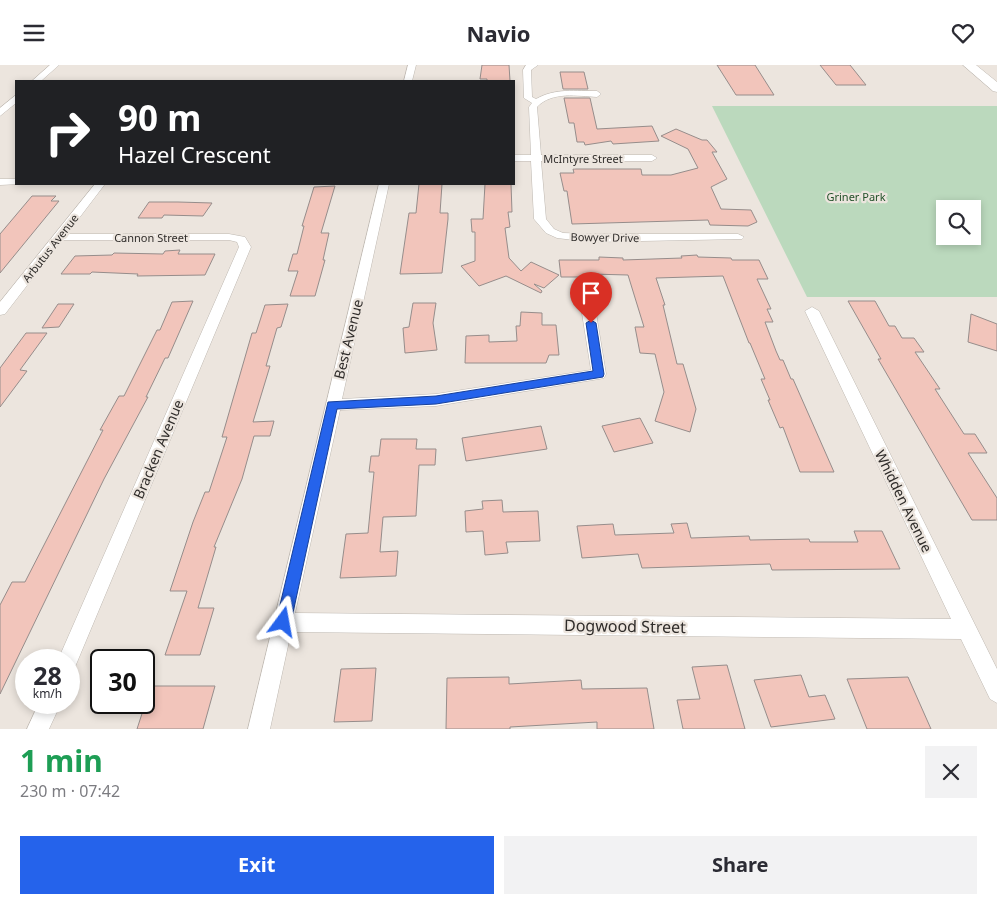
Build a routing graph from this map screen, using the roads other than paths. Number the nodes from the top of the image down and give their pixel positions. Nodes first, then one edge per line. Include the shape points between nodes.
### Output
1 (55, 65) edge
2 (412, 65) edge
3 (534, 65) edge
4 (969, 65) edge
5 (37, 80) edge
6 (408, 80) edge
7 (997, 88) edge
8 (597, 94) dead end
9 (15, 100) edge
10 (536, 102) junction
11 (0, 113) edge
12 (515, 158) edge
13 (652, 158) dead end
14 (536, 159) junction
15 (0, 182) edge
16 (15, 182) edge
17 (99, 185) edge
18 (384, 185) edge
19 (60, 237) junction
20 (738, 237) dead end
21 (241, 239) joint
22 (588, 307) dead end
23 (0, 311) edge
24 (812, 311) dead end
25 (332, 405) junction
26 (283, 622) junction
27 (966, 629) junction
28 (73, 649) edge
29 (997, 692) edge
30 (45, 714) edge
31 (38, 729) edge
32 (259, 729) edge

1 - 5 street
2 - 6 street
3 - 10 street via 526,70 528,98
4 - 7 street
8 - 10 street via 558,94
9 - 11 street
10 - 14 street, Bowyer Drive
12 - 14 street, McIntyre Street
13 - 14 street, McIntyre Street
14 - 20 street, Bowyer Drive via 540,219 550,231 561,236 591,239
15 - 16 street
17 - 19 street, Arbutus Avenue
18 - 25 street, Best Avenue
19 - 21 street, Cannon Street
19 - 23 street, Arbutus Avenue
21 - 28 street, Bracken Avenue via 246,247
22 - 25 street via 599,374 436,400
24 - 27 street, Whidden Avenue
25 - 26 street, Best Avenue
26 - 27 street, Dogwood Street
26 - 32 street, Best Avenue
27 - 29 street, Whidden Avenue
30 - 31 street

